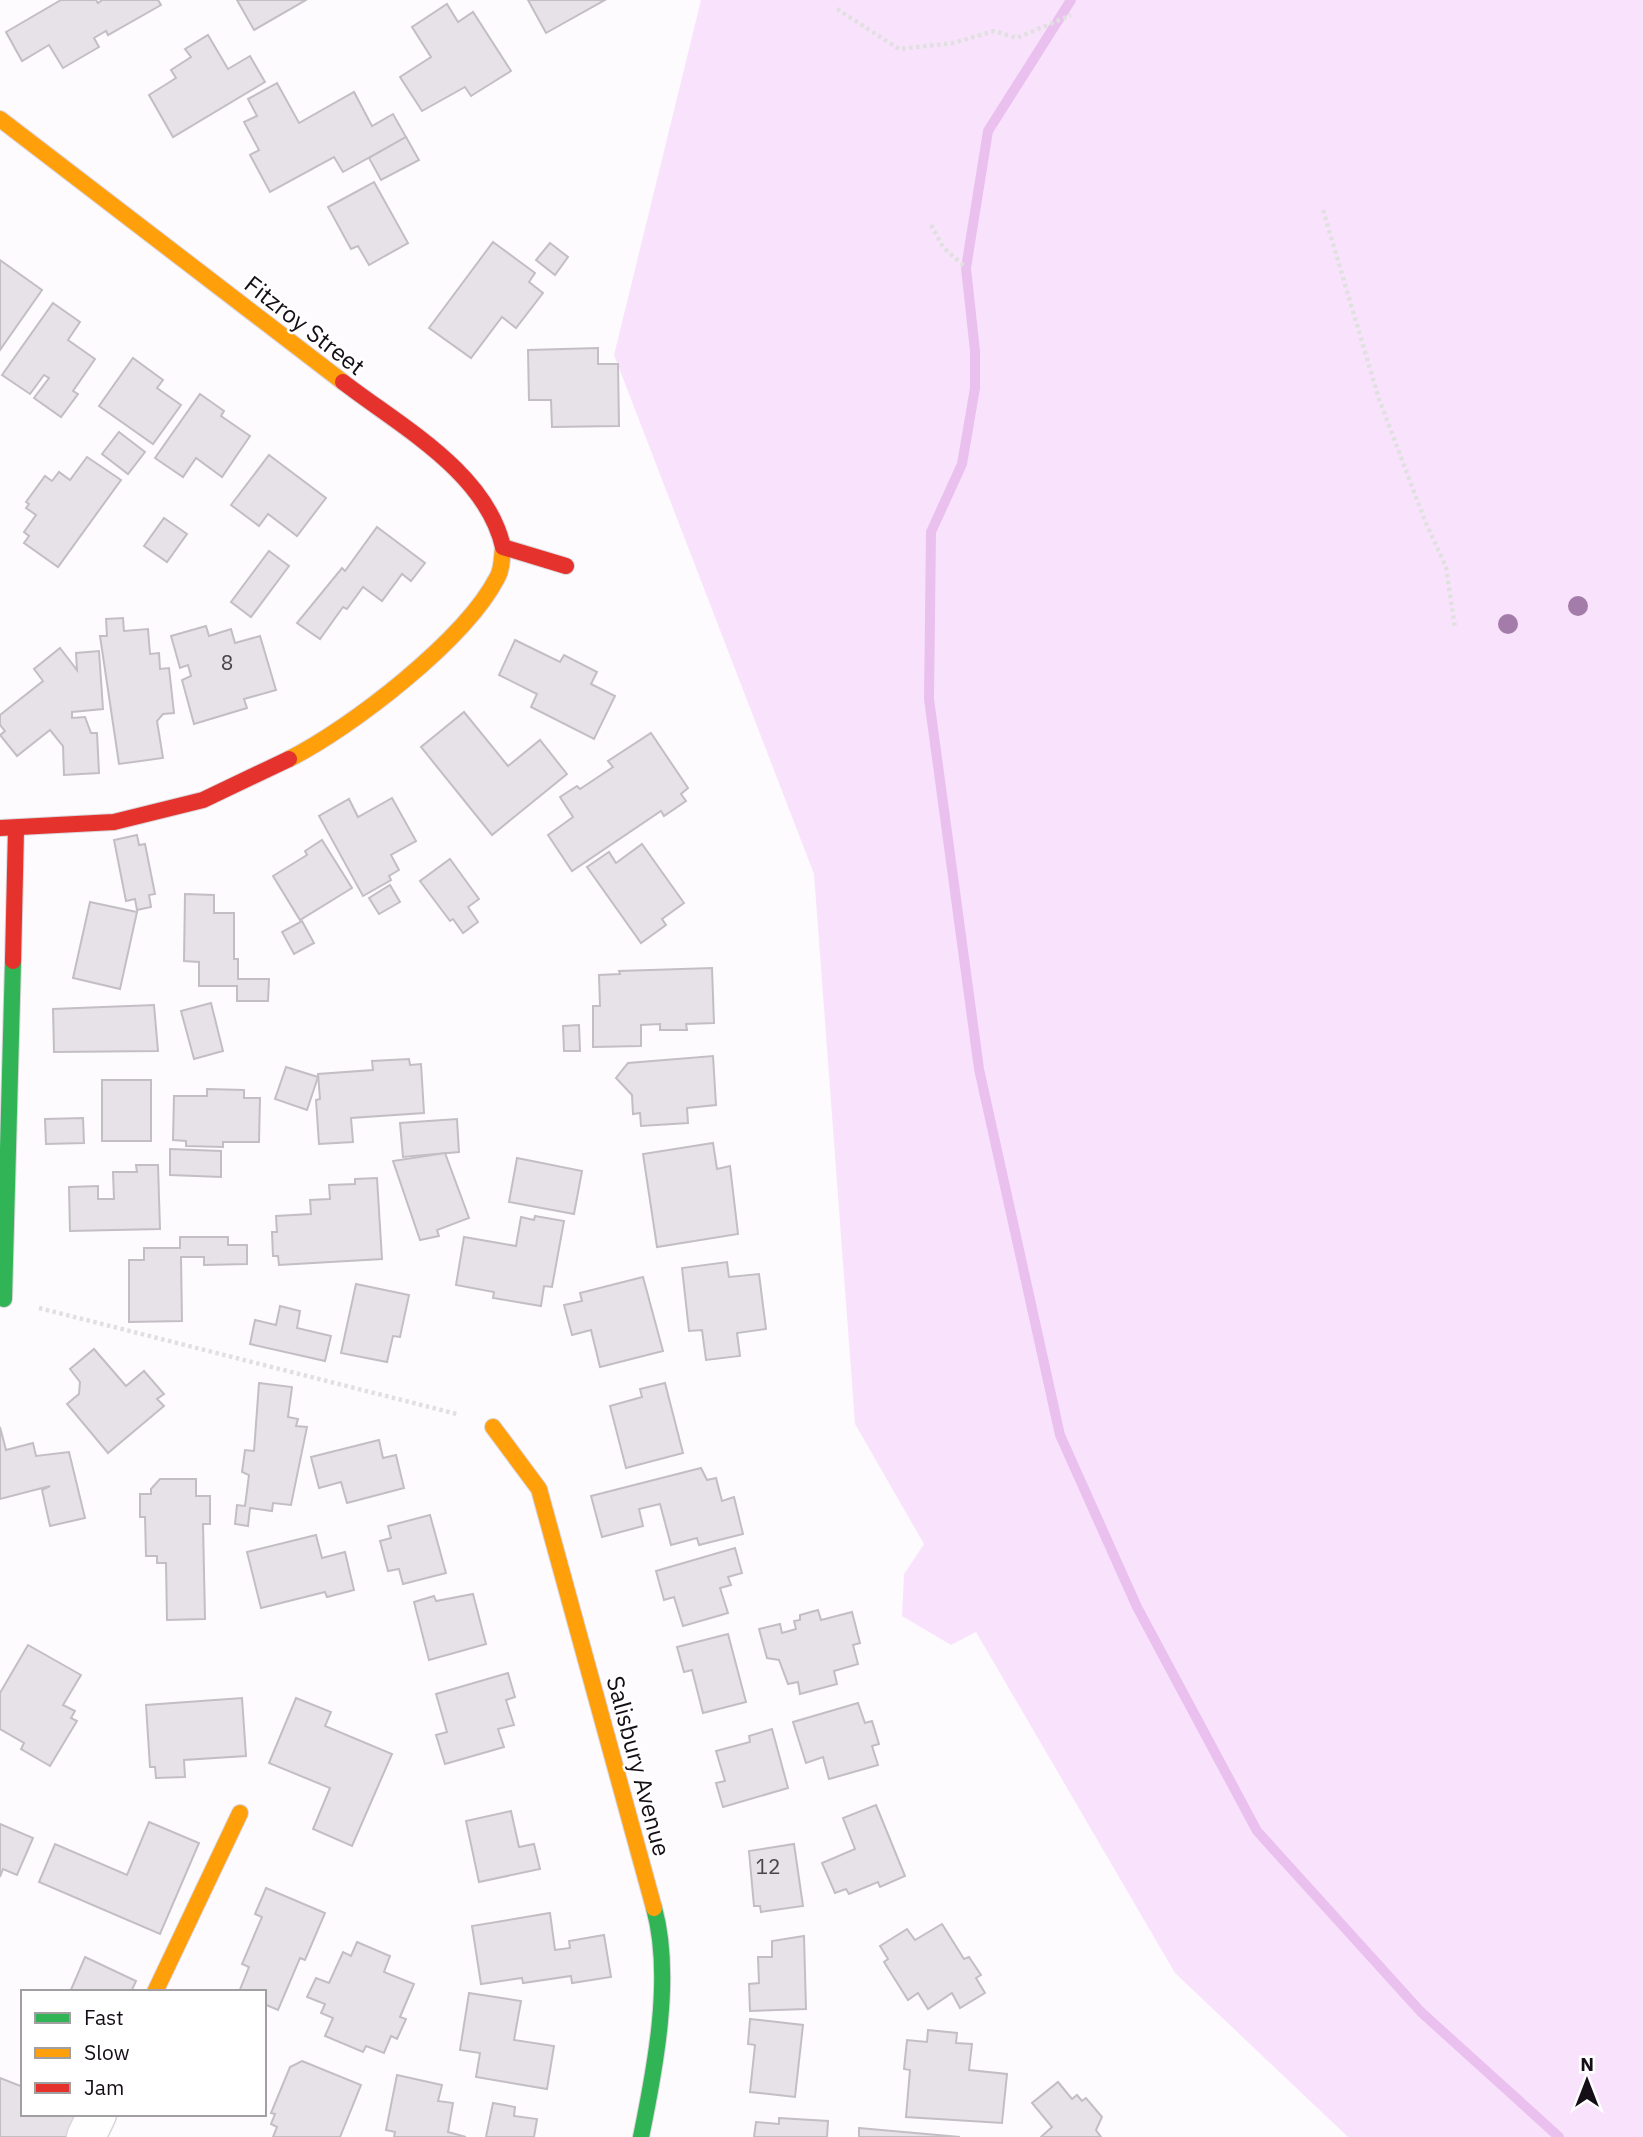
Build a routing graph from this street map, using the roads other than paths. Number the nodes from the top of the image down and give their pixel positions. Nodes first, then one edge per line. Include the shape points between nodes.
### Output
1 (0, 119) edge
2 (503, 547) junction
3 (566, 566) dead end
4 (8, 829) edge
5 (4, 1299) road end
6 (492, 1427) road end
7 (240, 1813) dead end
8 (156, 1990) edge
9 (96, 2116) edge
10 (86, 2137) edge
11 (641, 2137) edge

1 - 2 street, Fitzroy Street via 460,472 499,524
2 - 3 street
2 - 4 street via 499,576 474,613 389,694 300,753 203,800 114,822
4 - 5 street
6 - 11 street, Salisbury Avenue via 539,1489 657,1917 661,1974 658,2057
7 - 8 street
9 - 10 street

